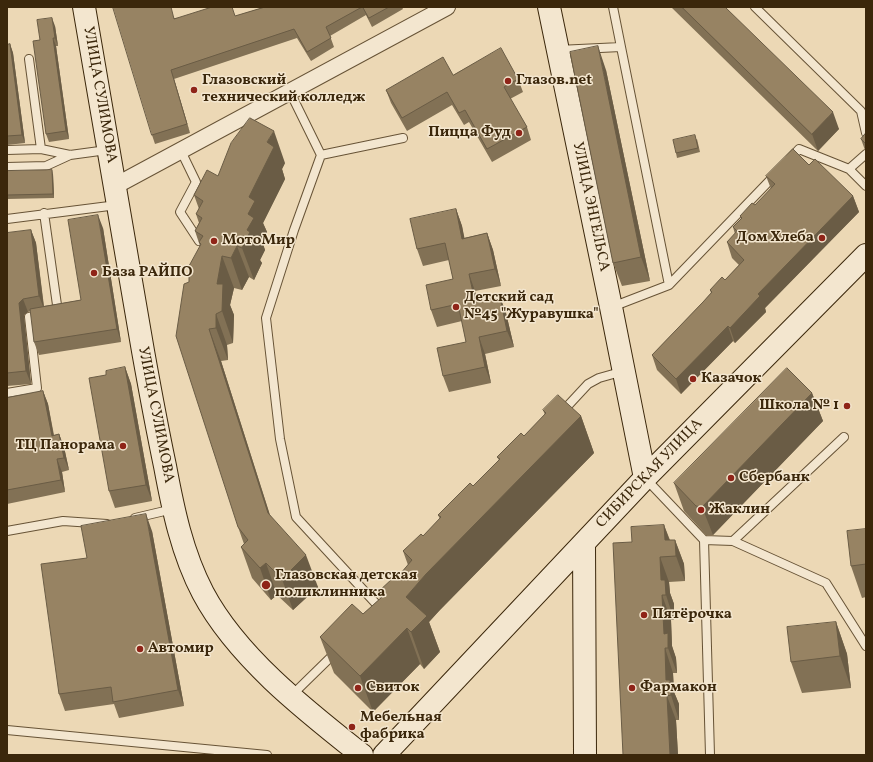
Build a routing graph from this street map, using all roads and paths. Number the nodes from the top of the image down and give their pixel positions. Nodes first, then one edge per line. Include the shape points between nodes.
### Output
1 (84, 7) edge
2 (447, 7) edge
3 (548, 7) edge
4 (613, 7) edge
5 (756, 7) edge
6 (621, 47) junction
7 (558, 50) junction
8 (29, 59) dead end
9 (290, 92) junction
10 (866, 133) edge
11 (403, 138) dead end
12 (42, 149) junction
13 (7, 150) edge
14 (108, 150) junction
15 (181, 150) junction
16 (866, 154) edge
17 (70, 155) junction
18 (321, 155) junction
19 (7, 168) edge
20 (849, 169) junction
21 (866, 186) edge
22 (116, 196) junction
23 (44, 213) junction
24 (7, 218) edge
25 (199, 241) edge
26 (866, 255) edge
27 (669, 285) junction
28 (611, 307) junction
29 (624, 371) junction
30 (7, 393) edge
31 (556, 418) edge
32 (844, 437) dead end
33 (645, 478) junction
34 (174, 509) junction
35 (7, 531) edge
36 (704, 540) junction
37 (733, 541) junction
38 (584, 544) junction
39 (380, 608) edge
40 (866, 646) edge
41 (341, 647) edge
42 (291, 696) junction
43 (7, 730) edge
44 (267, 755) edge
45 (362, 755) edge
46 (384, 755) edge
47 (585, 755) edge
48 (710, 755) edge

1 - 14 main road, УЛИЦА СУЛИМОВА
2 - 9 street
3 - 7 main road, УЛИЦА ЭНГЕЛЬСА
4 - 6 lane
5 - 10 lane via 861,111
6 - 7 lane
6 - 27 lane
7 - 28 main road, УЛИЦА ЭНГЕЛЬСА
8 - 12 lane
9 - 15 street
9 - 18 lane
11 - 18 lane
12 - 13 lane
12 - 17 lane
14 - 17 lane
14 - 22 main road, УЛИЦА СУЛИМОВА
15 - 22 street
15 - 25 lane via 196,182 180,212
16 - 20 lane
17 - 19 lane via 46,166
18 - 39 lane via 266,318 280,438 296,517
20 - 21 lane
20 - 27 lane via 800,149
22 - 23 lane
22 - 34 main road, УЛИЦА СУЛИМОВА via 152,403
23 - 24 lane
23 - 30 lane via 58,312 29,316 37,388
26 - 33 main road, СИБИРСКАЯ УЛИЦА
27 - 28 lane
28 - 29 main road, УЛИЦА ЭНГЕЛЬСА
29 - 31 lane via 588,384
29 - 33 main road, УЛИЦА ЭНГЕЛЬСА
32 - 37 lane
33 - 36 lane
33 - 38 main road, СИБИРСКАЯ УЛИЦА
34 - 35 lane via 103,524 63,521
34 - 42 main road, УЛИЦА СУЛИМОВА via 188,558 203,594 232,637
36 - 37 lane
36 - 48 lane
37 - 40 lane via 826,583
38 - 46 main road, СИБИРСКАЯ УЛИЦА
38 - 47 main road
41 - 42 lane
42 - 45 main road, УЛИЦА СУЛИМОВА
43 - 44 lane

